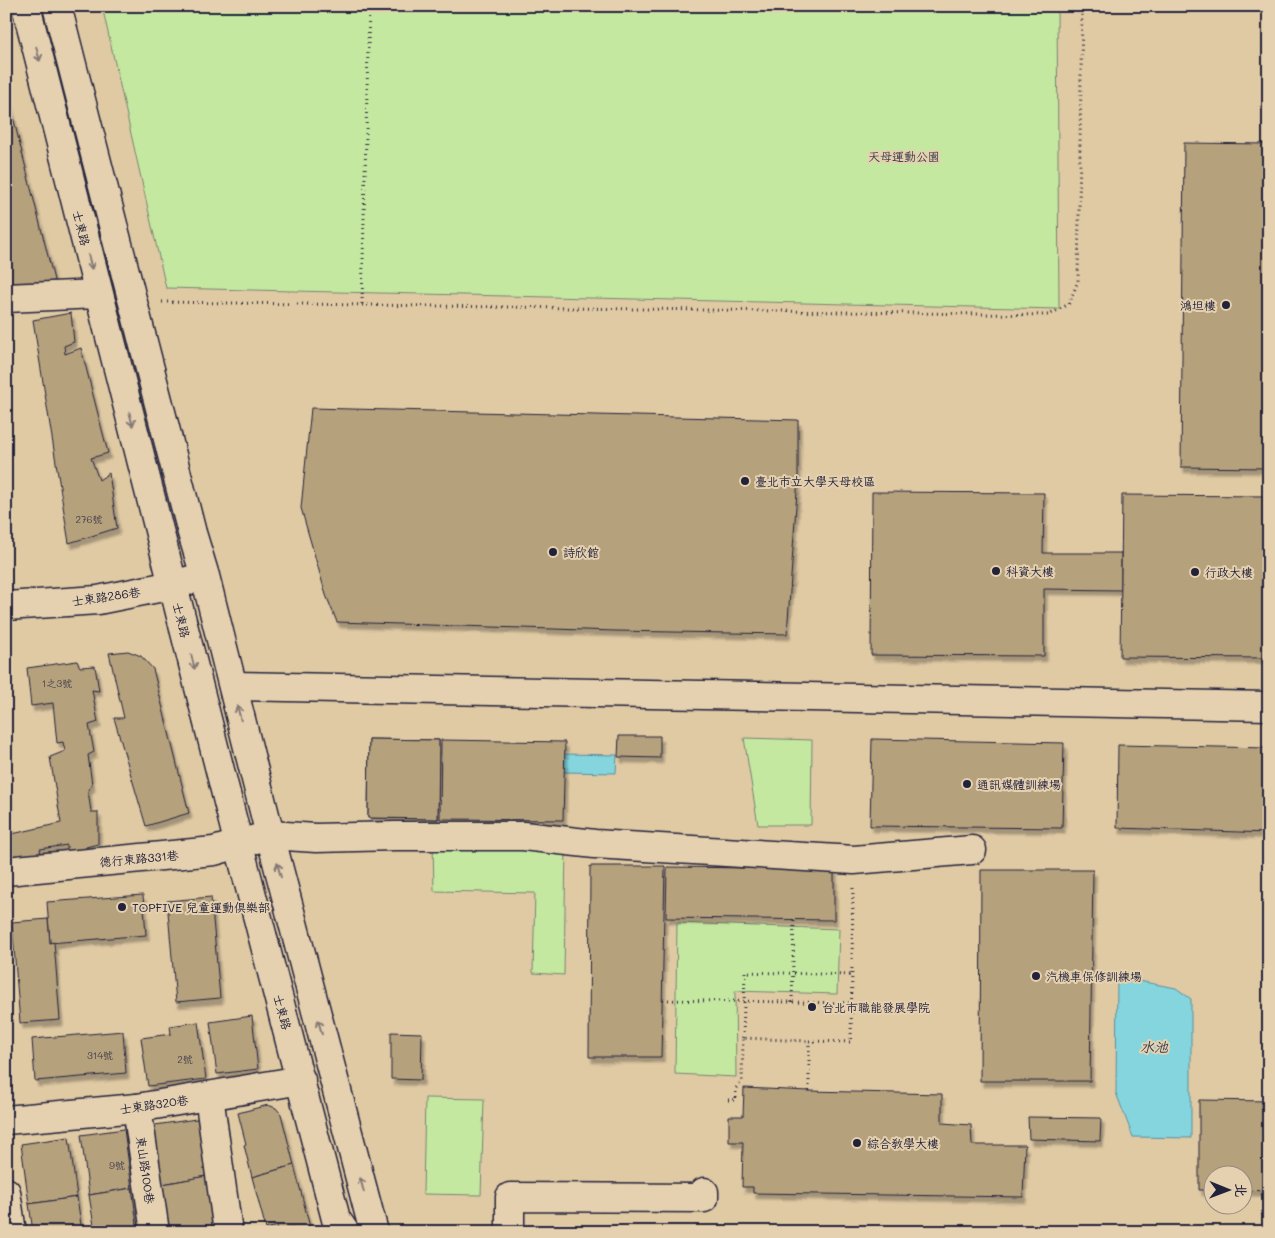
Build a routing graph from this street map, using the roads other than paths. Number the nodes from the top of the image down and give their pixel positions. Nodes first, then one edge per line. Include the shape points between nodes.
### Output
1 (26, 6) edge
2 (57, 6) edge
3 (98, 294) junction
4 (6, 298) edge
5 (204, 576) junction
6 (173, 585) junction
7 (6, 606) edge
8 (233, 686) junction
9 (1269, 706) edge
10 (270, 835) junction
11 (238, 844) junction
12 (972, 850) dead end
13 (6, 871) edge
14 (301, 1080) junction
15 (210, 1096) junction
16 (137, 1108) junction
17 (6, 1120) edge
18 (6, 1192) edge
19 (704, 1192) dead end
20 (12, 1232) edge
21 (155, 1232) edge
22 (228, 1232) edge
23 (345, 1232) edge
24 (374, 1232) edge
25 (510, 1232) edge

1 -> 3 street, 士東路
2 - 5 street
3 - 4 street
3 -> 6 street, 士東路
5 - 6 street, 士東路286巷
5 - 8 street
6 - 7 street, 士東路286巷 via 98,600
6 -> 11 street, 士東路
8 - 9 street
10 -> 8 street
10 - 11 street, 德行東路331巷
10 - 12 street, 德行東路331巷 via 316,838 523,836 595,844 854,860
24 -> 10 street
11 - 13 street, 德行東路331巷 via 214,851
11 - 14 street, 士東路
14 - 15 street, 士東路320巷
14 - 23 street, 士東路 via 336,1219
15 - 16 street, 士東路320巷
15 - 22 street
16 - 17 street, 士東路320巷
16 - 21 street, 東山路100巷
18 - 20 street
19 - 25 street via 704,1198 510,1197

